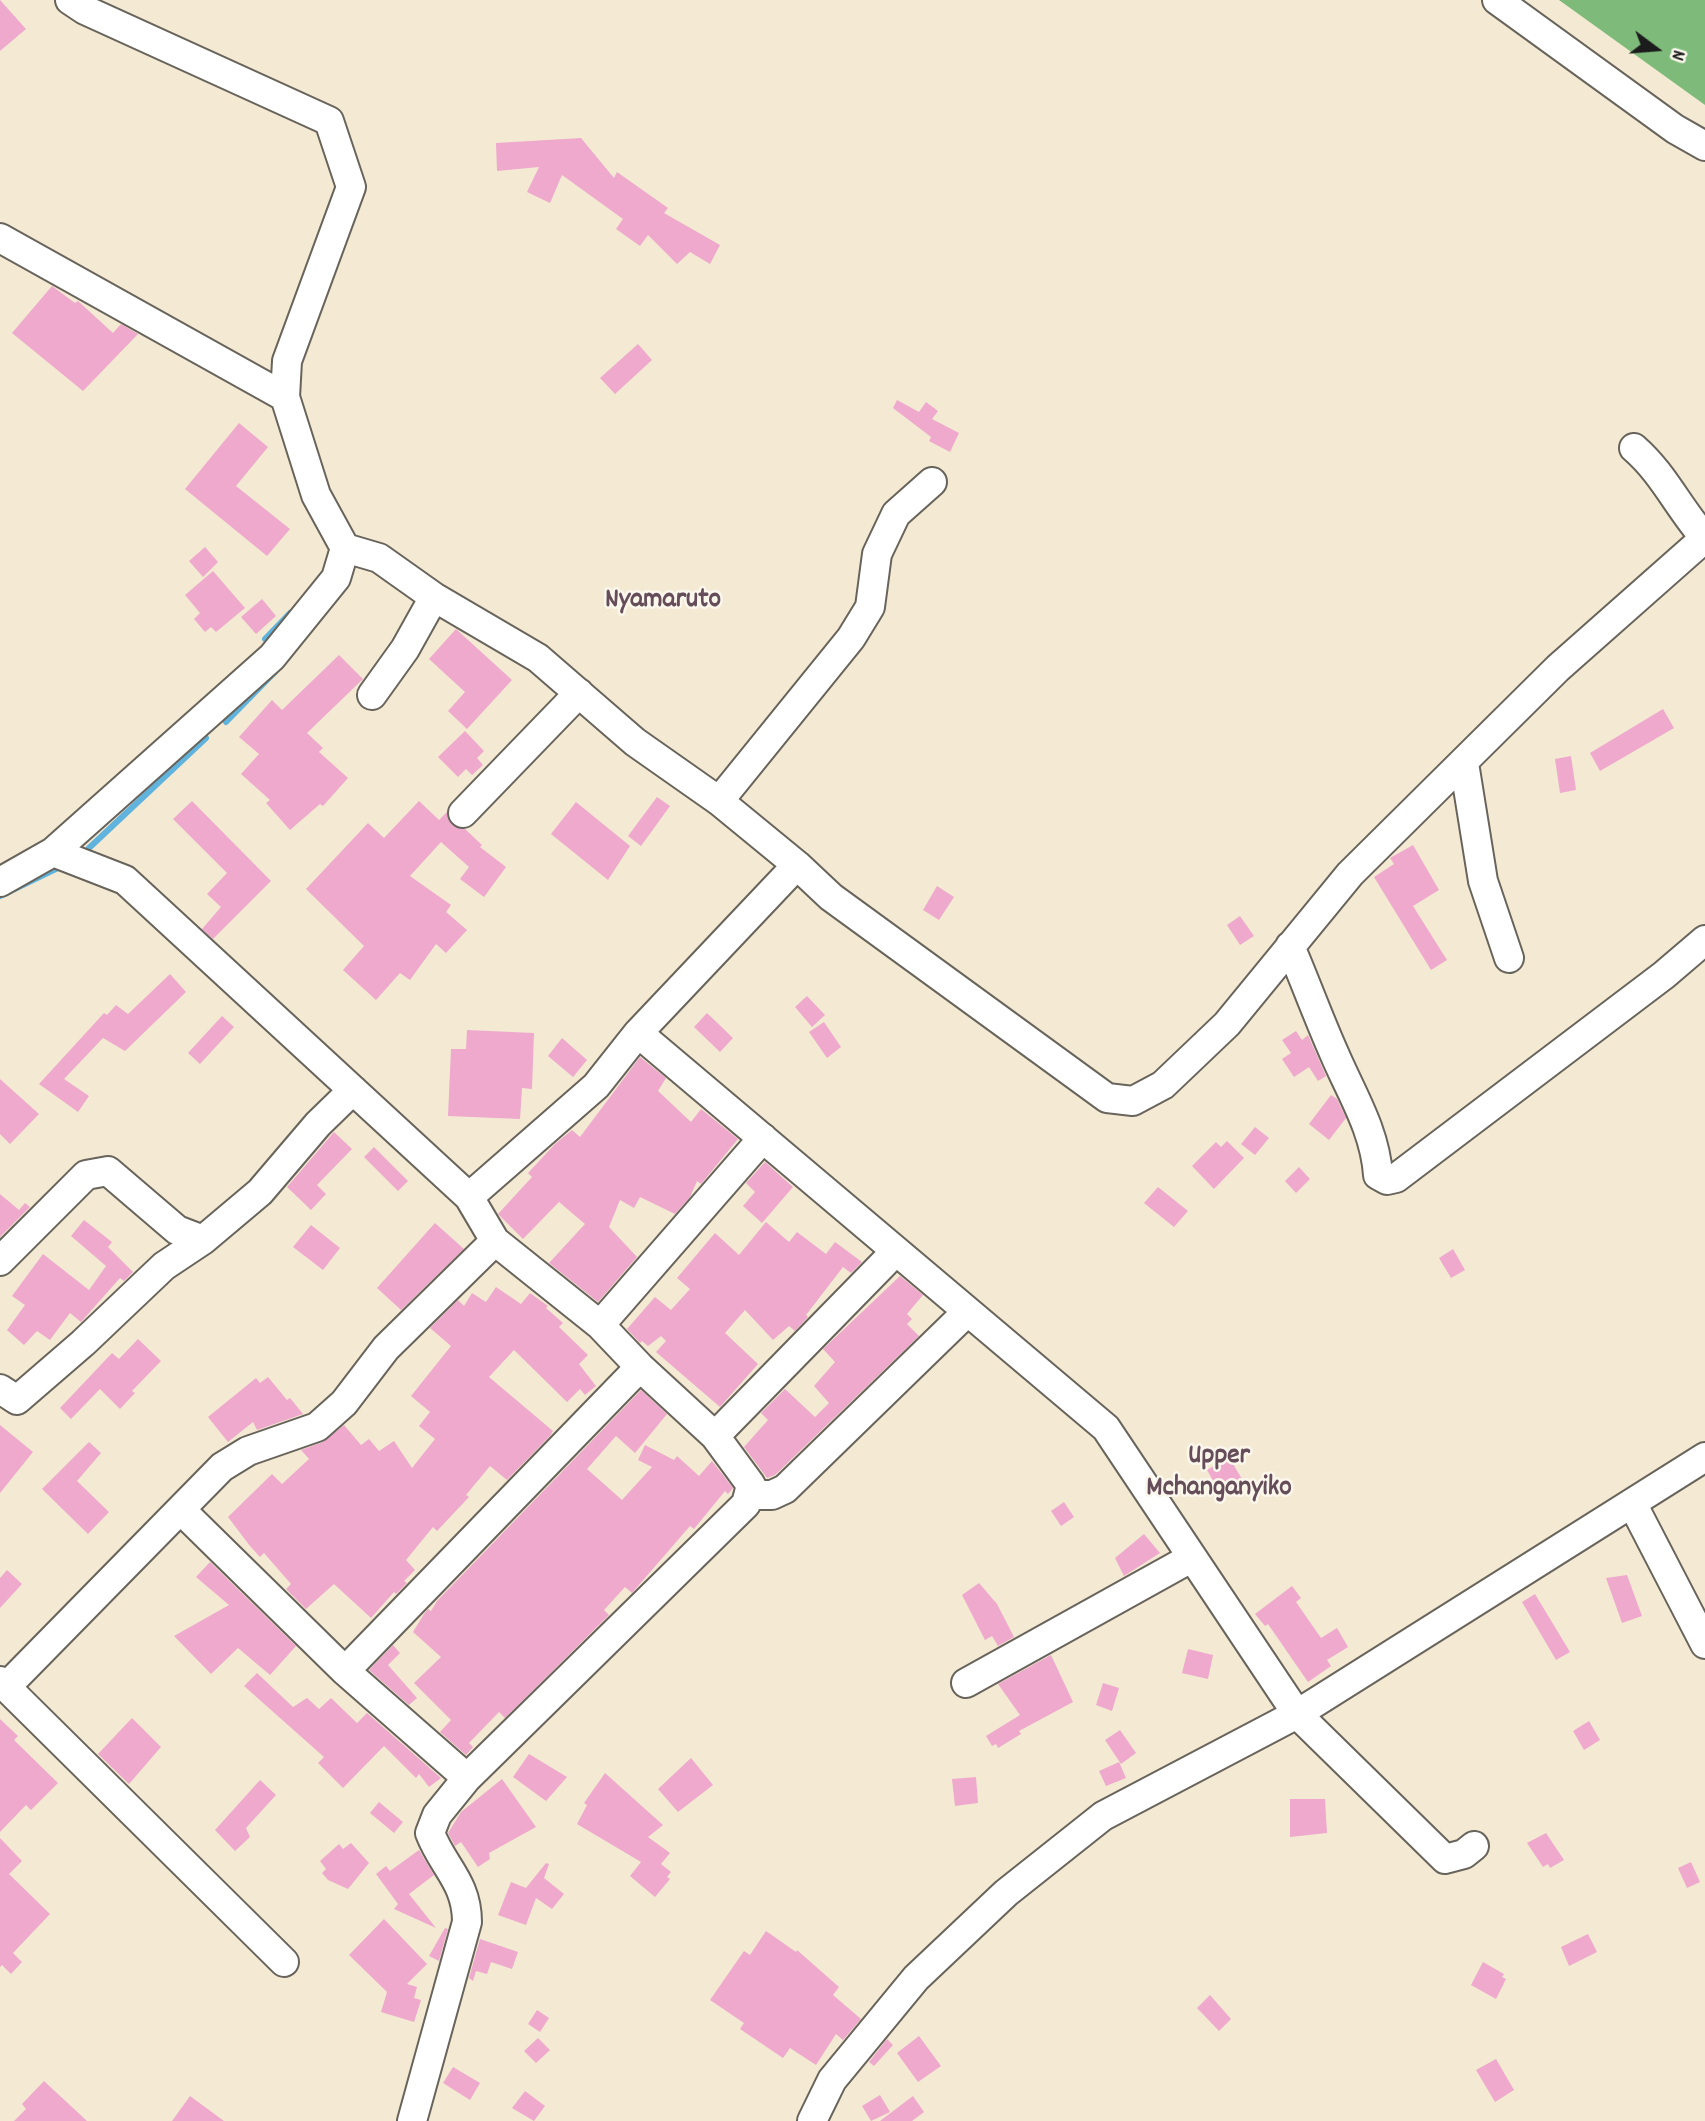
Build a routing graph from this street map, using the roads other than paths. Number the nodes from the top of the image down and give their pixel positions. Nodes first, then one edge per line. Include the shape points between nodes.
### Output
1 (70, 0) edge
2 (1497, 0) edge
3 (1705, 146) edge
4 (0, 238) edge
5 (285, 397) junction
6 (1634, 448) dead end
7 (932, 482) dead end
8 (1705, 538) edge
9 (345, 548) junction
10 (434, 597) junction
11 (579, 693) junction
12 (372, 695) dead end
13 (1464, 763) junction
14 (719, 801) junction
15 (463, 813) dead end
16 (53, 852) junction
17 (797, 865) junction
18 (0, 882) edge
19 (1705, 940) edge
20 (1290, 946) junction
21 (1509, 958) dead end
22 (638, 1033) junction
23 (353, 1090) junction
24 (763, 1138) junction
25 (469, 1197) junction
26 (203, 1240) junction
27 (495, 1241) junction
28 (895, 1252) junction
29 (0, 1261) edge
30 (967, 1312) junction
31 (600, 1325) junction
32 (640, 1367) junction
33 (0, 1389) edge
34 (715, 1436) junction
35 (1705, 1457) edge
36 (750, 1495) junction
37 (1632, 1503) junction
38 (181, 1510) junction
39 (1191, 1558) junction
40 (1705, 1644) edge
41 (345, 1671) junction
42 (966, 1683) dead end
43 (3, 1684) edge
44 (1297, 1714) junction
45 (467, 1778) junction
46 (1474, 1846) dead end
47 (284, 1962) dead end
48 (412, 2121) edge
49 (812, 2121) edge

1 - 5 street via 329,121 351,187 288,361
2 - 3 street
4 - 5 street
5 - 9 street via 316,495
6 - 8 street via 1653,464
7 - 14 street via 896,514 877,554 870,607 851,638
8 - 13 street via 1558,668
9 - 10 street via 379,558
9 - 16 street via 336,578 272,657
10 - 11 street via 538,657
10 - 12 street
11 - 14 street via 670,769
11 - 15 street
13 - 20 street via 1350,874
13 - 21 street via 1483,881
14 - 17 street
16 - 18 street
16 - 23 street via 125,880
17 - 20 street via 831,897 1107,1098 1133,1101 1163,1085 1227,1024
17 - 22 street
19 - 20 street via 1396,1178 1387,1180 1378,1175 1361,1107
22 - 24 street
22 - 25 street via 596,1086
23 - 25 street
23 - 26 street via 260,1192
24 - 28 street
24 - 31 street
25 - 27 street
26 - 29 street via 177,1230 108,1171 86,1175
26 - 33 street via 164,1266 17,1400
27 - 31 street
27 - 38 street via 386,1348 344,1403 317,1427 248,1451 222,1467
28 - 30 street
28 - 34 street
30 - 36 street via 785,1489 772,1495
30 - 39 street via 1106,1428
31 - 32 street
32 - 34 street
32 - 41 street
34 - 36 street via 751,1485
35 - 37 street
36 - 45 street via 729,1523
37 - 40 street
37 - 44 street
38 - 41 street
38 - 43 street
39 - 42 street
39 - 44 street
41 - 45 street
43 - 47 street
44 - 46 street via 1445,1859
44 - 49 street via 1103,1816 1006,1893 916,1978 832,2080
45 - 48 street via 437,1815 430,1833 459,1881 467,1903 467,1922

